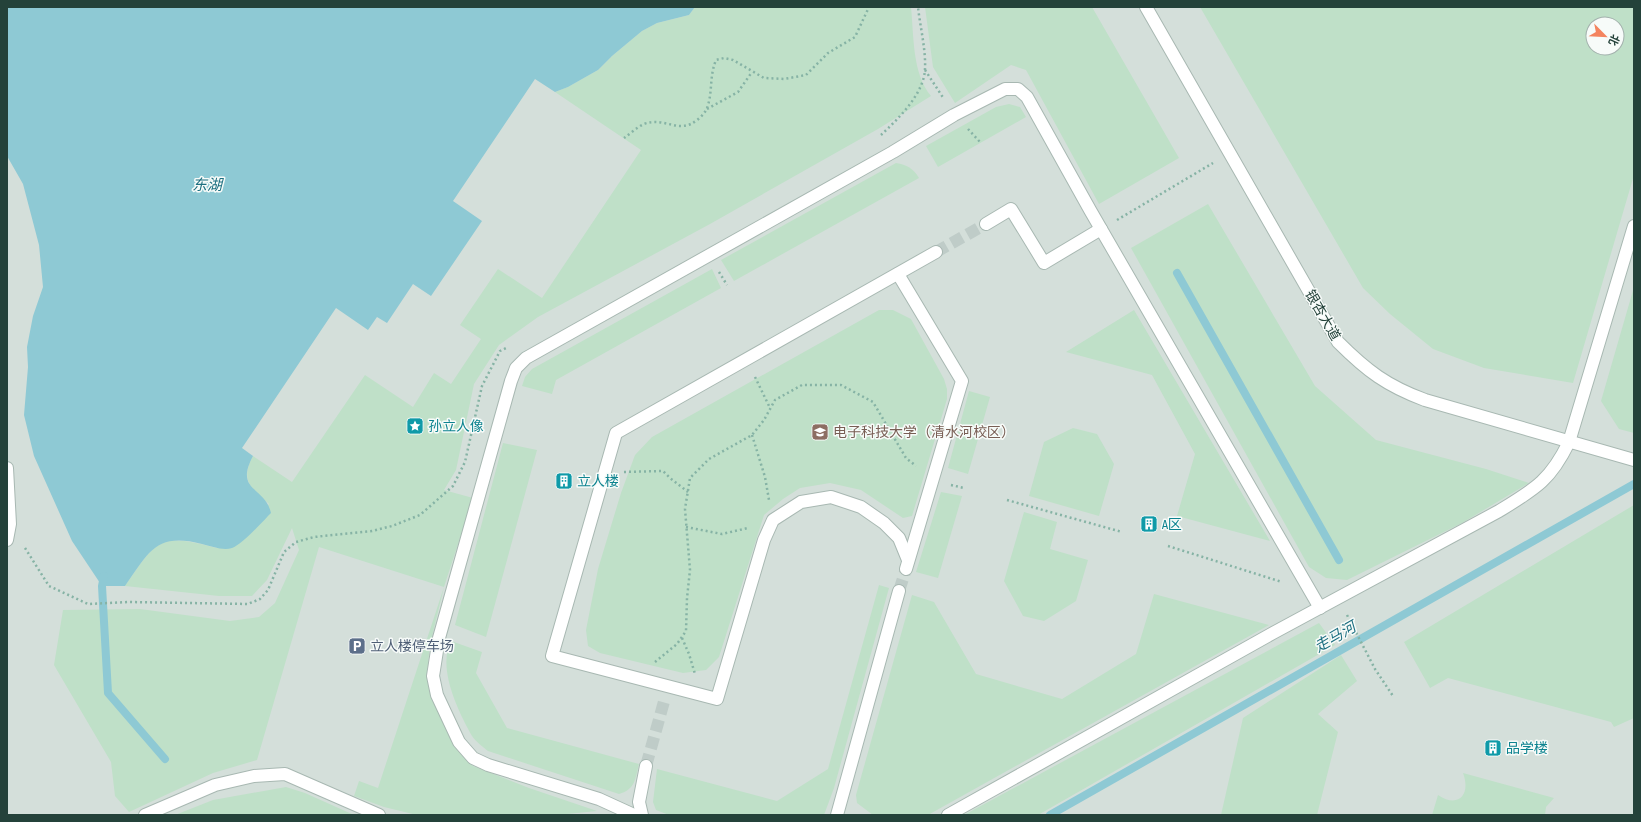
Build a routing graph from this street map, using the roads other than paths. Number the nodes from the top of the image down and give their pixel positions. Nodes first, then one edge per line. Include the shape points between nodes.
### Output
1 (1146, 7) edge
2 (986, 224) tunnel mouth
3 (1634, 226) edge
4 (1101, 229) junction
5 (936, 252) tunnel mouth
6 (898, 274) junction
7 (1569, 442) junction
8 (1634, 460) edge
9 (7, 468) edge
10 (7, 540) edge
11 (899, 591) tunnel mouth
12 (1320, 608) junction
13 (646, 766) tunnel mouth
14 (145, 815) edge
15 (379, 815) edge
16 (634, 815) edge
17 (642, 815) edge
18 (837, 815) edge
19 (948, 815) edge

1 - 7 street, 银杏大道 via 1338,342 1361,366 1398,390 1425,400
2 - 4 street via 1011,209 1044,263
3 - 7 street
4 - 12 street
4 - 16 street via 1027,97 1018,89 1005,89 954,115 887,156 526,358 516,368 439,638 432,676 459,742 473,758 488,765 599,799
5 - 6 street
6 - 6 street via 616,433 552,656 641,679 667,692 691,692 717,699 773,520 801,502 831,497 861,507 884,523 899,538 907,564 962,381
7 - 8 street, 银杏大道
7 - 12 street via 1551,474 1532,491 1493,515
9 - 10 street via 10,524
11 - 18 street
12 - 19 street
13 - 17 street via 639,802
14 - 15 street via 215,785 254,776 285,774

